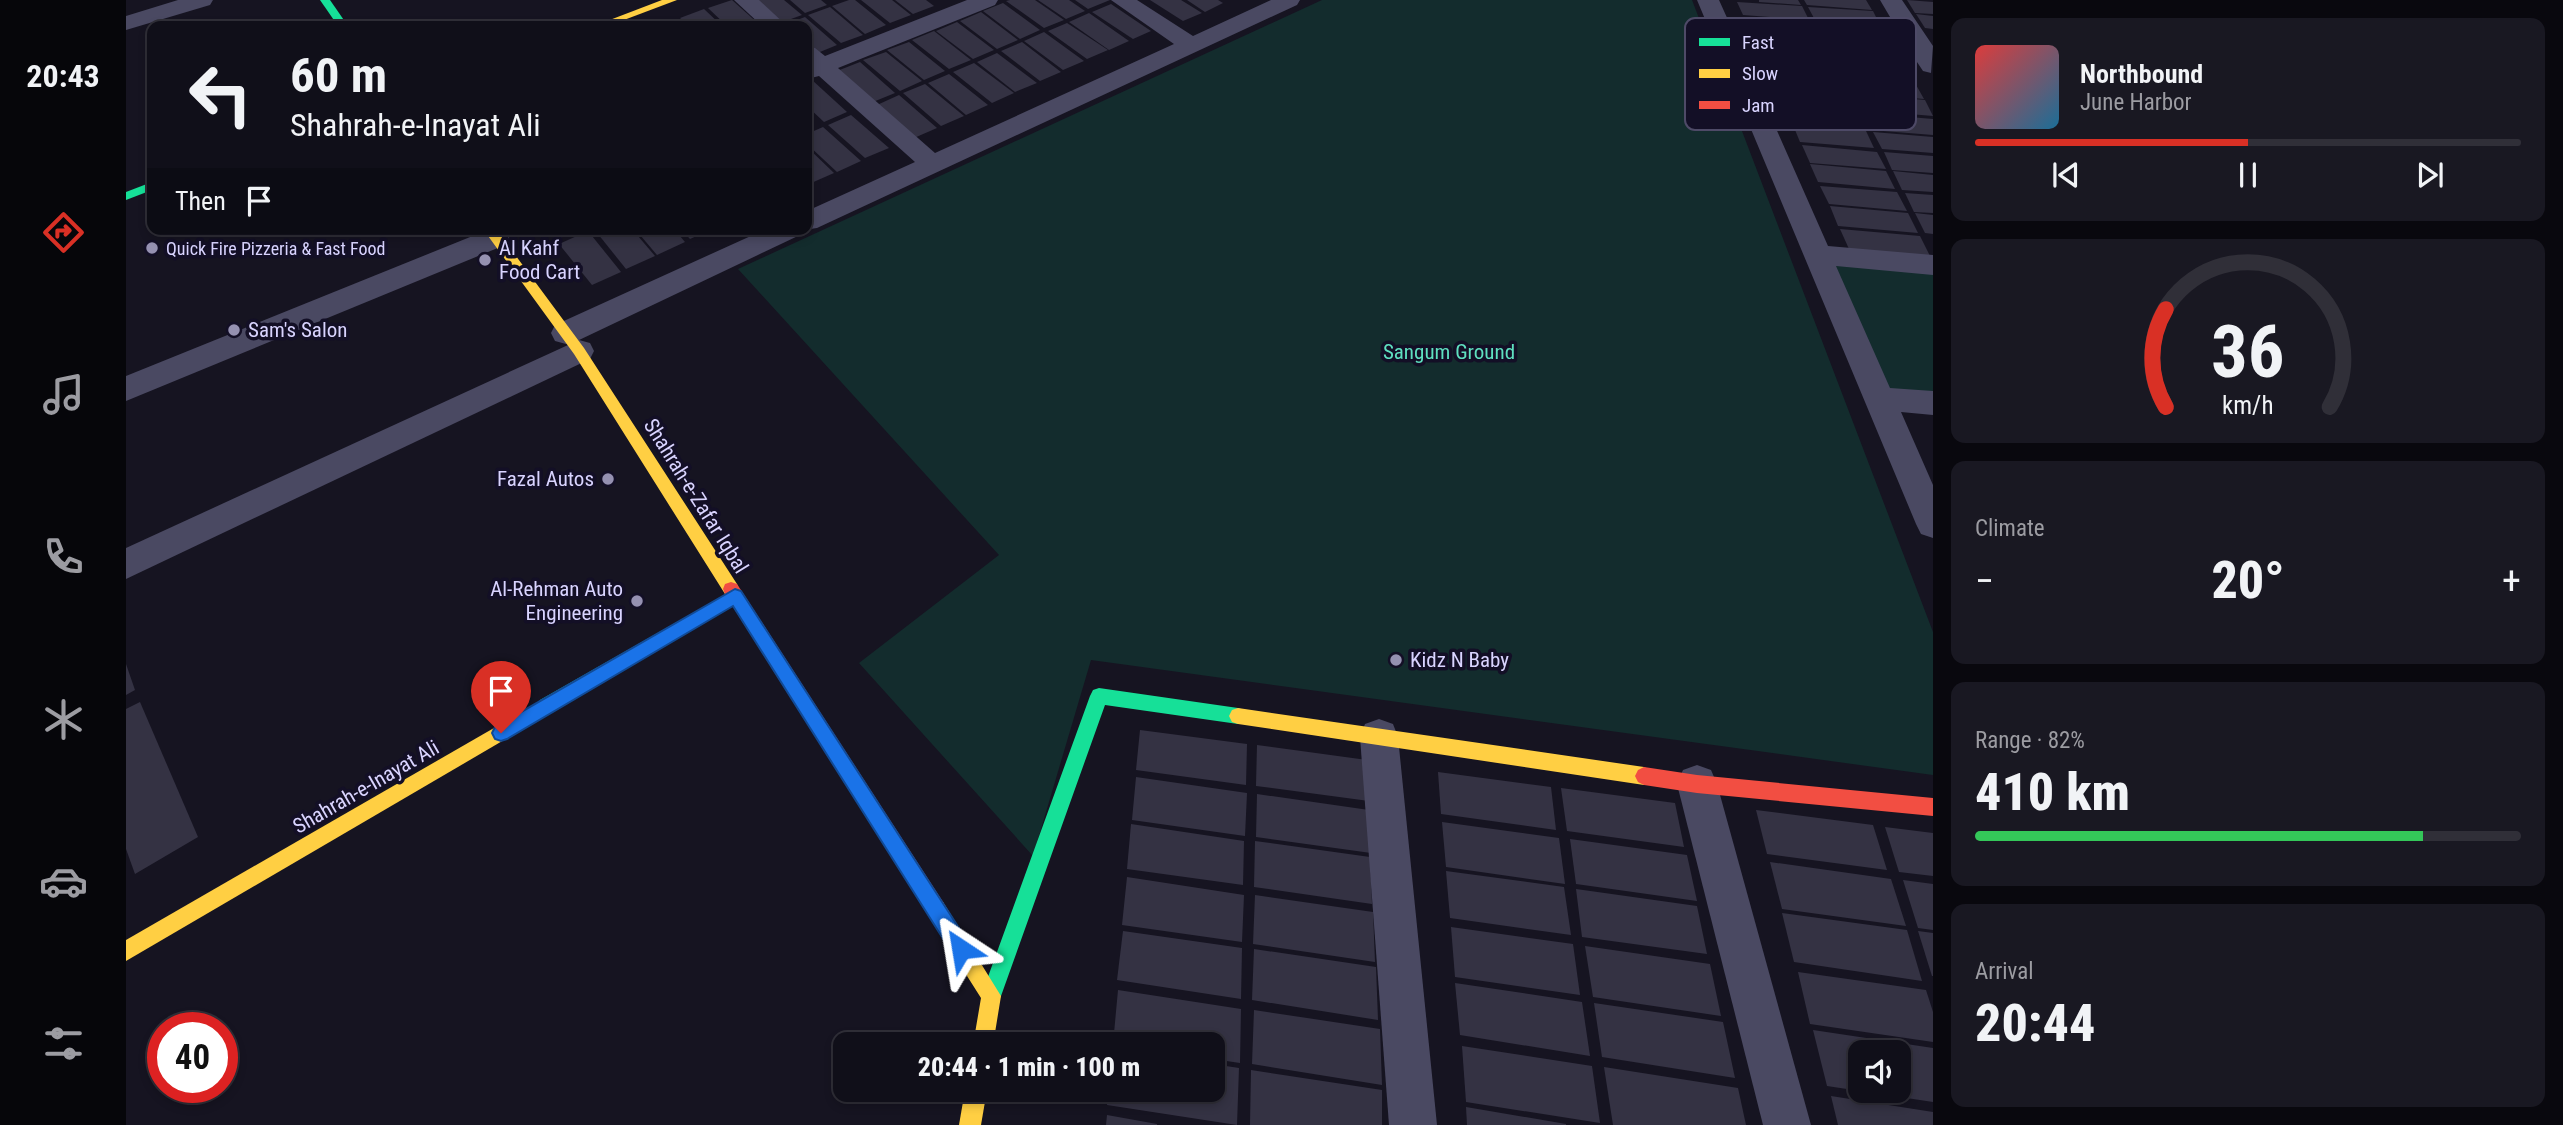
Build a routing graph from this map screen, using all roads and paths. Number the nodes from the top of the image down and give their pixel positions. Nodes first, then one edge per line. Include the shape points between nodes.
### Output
1 (202, 0) edge
2 (326, 0) edge
3 (672, 0) edge
4 (745, 0) edge
5 (986, 0) edge
6 (1122, 0) edge
7 (1289, 0) edge
8 (1708, 0) edge
9 (1891, 0) edge
10 (1716, 18) edge
11 (1903, 18) edge
12 (341, 21) edge
13 (613, 21) edge
14 (770, 21) edge
15 (126, 23) edge
16 (1916, 37) edge
17 (1190, 44) junction
18 (1930, 58) edge
19 (812, 64) edge
20 (1764, 130) edge
21 (932, 164) junction
22 (147, 188) edge
23 (126, 195) edge
24 (812, 220) edge
25 (490, 235) edge
26 (493, 235) edge
27 (778, 235) edge
28 (1817, 255) junction
29 (1933, 265) edge
30 (572, 342) junction
31 (126, 389) edge
32 (1879, 398) junction
33 (1933, 403) edge
34 (1933, 524) edge
35 (126, 564) edge
36 (735, 596) junction
37 (1380, 737) junction
38 (1697, 784) junction
39 (1933, 807) edge
40 (126, 951) edge
41 (991, 996) junction
42 (985, 1032) edge
43 (974, 1102) edge
44 (971, 1125) edge
45 (1413, 1125) edge
46 (1787, 1125) edge

1 - 15 street
2 - 12 street
3 - 13 street
4 - 14 street
5 - 19 street
6 - 17 street
7 - 17 street
8 - 10 street
9 - 11 street
16 - 18 street
17 - 21 street
19 - 21 street
20 - 28 street
21 - 24 street
22 - 23 street
25 - 31 street
26 - 30 street, Shahrah-e-Zafar Iqbal
27 - 30 street
28 - 29 street
28 - 32 street
30 - 35 street
30 - 36 street, Shahrah-e-Zafar Iqbal
32 - 33 street
32 - 34 street
36 - 40 street, Shahrah-e-Inayat Ali
36 - 41 street, Shahrah-e-Zafar Iqbal
37 - 38 street
37 - 41 street via 1099,696
37 - 45 street
38 - 39 street
38 - 46 street
41 - 42 street
43 - 44 street

